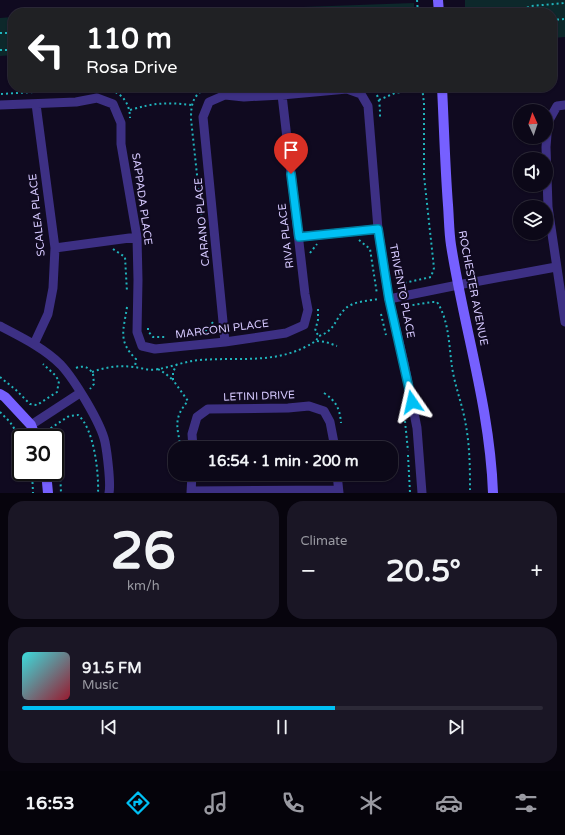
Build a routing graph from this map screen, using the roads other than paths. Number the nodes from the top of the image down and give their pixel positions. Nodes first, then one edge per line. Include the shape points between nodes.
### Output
1 (310, 92) edge
2 (357, 92) edge
3 (442, 92) edge
4 (282, 95) junction
5 (36, 104) junction
6 (0, 105) edge
7 (561, 105) edge
8 (378, 229) junction
9 (137, 237) junction
10 (299, 237) junction
11 (55, 248) junction
12 (556, 267) junction
13 (458, 285) junction
14 (389, 299) junction
15 (565, 322) edge
16 (304, 325) joint
17 (0, 326) edge
18 (225, 342) junction
19 (34, 344) junction
20 (142, 346) joint
21 (80, 393) junction
22 (0, 394) edge
23 (31, 425) junction
24 (33, 429) edge
25 (192, 441) edge
26 (334, 441) edge
27 (47, 481) edge
28 (192, 481) edge
29 (338, 481) edge
30 (339, 491) edge
31 (191, 492) edge
32 (48, 493) edge
33 (109, 493) edge
34 (422, 493) edge
35 (493, 493) edge

1 - 4 street, TRIVENTO PLACE
2 - 8 street, TRIVENTO PLACE via 361,94 368,106
3 - 13 main road, ROCHESTER AVENUE via 451,243
4 - 10 street, RIVA PLACE
4 - 18 street, CARANO PLACE via 225,95 208,102 203,117
5 - 6 street
5 - 9 street, SAPPADA PLACE via 97,98 113,104 121,122 122,144
5 - 11 street, SCALEA PLACE
7 - 12 street via 548,122 546,147 548,207
8 - 10 street
8 - 14 street, TRIVENTO PLACE
9 - 11 street
9 - 20 street, SAPPADA PLACE via 137,332
10 - 16 street, RIVA PLACE via 308,310
11 - 19 street, SCALEA PLACE via 53,288 48,314
12 - 13 street
12 - 15 street
13 - 14 street
13 - 35 main road, ROCHESTER AVENUE via 482,397
14 - 34 street, TRIVENTO PLACE via 417,428
16 - 18 street, MARCONI PLACE via 286,333
17 - 19 street
18 - 20 street, MARCONI PLACE via 155,349
19 - 21 street via 61,366
21 - 23 street
21 - 33 street via 105,441
22 - 23 main road
23 - 24 main road
25 - 26 street, LETINI DRIVE via 197,417 208,409 309,406 324,411 330,422
27 - 32 main road
28 - 31 street
29 - 30 street
30 - 31 street

